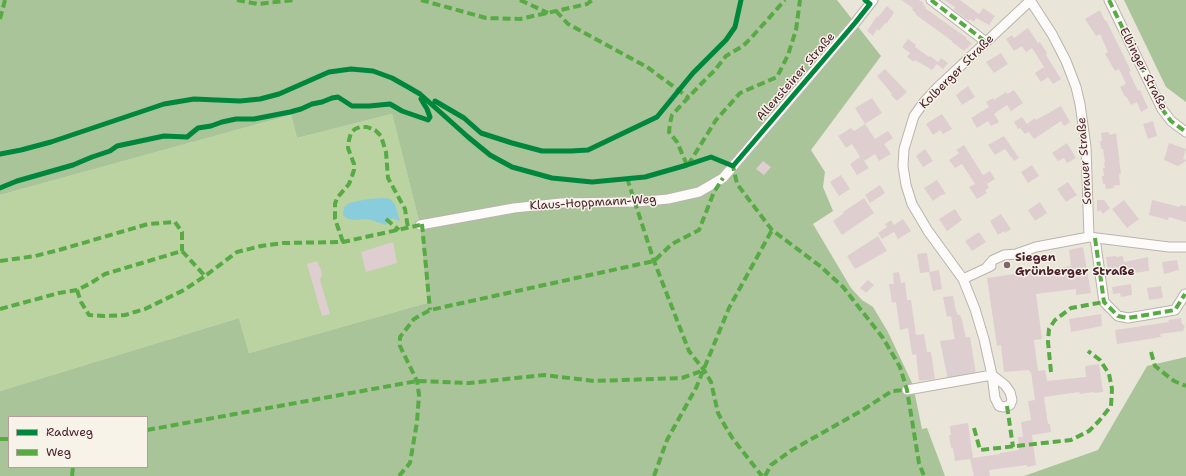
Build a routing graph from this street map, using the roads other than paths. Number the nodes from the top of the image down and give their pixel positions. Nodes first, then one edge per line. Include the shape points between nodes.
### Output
1 (873, 0) edge
2 (931, 0) edge
3 (1030, 0) edge
4 (1109, 0) edge
5 (986, 42) junction
6 (1186, 132) edge
7 (733, 166) joint
8 (420, 225) dead end
9 (1092, 238) junction
10 (1186, 246) edge
11 (962, 279) junction
12 (1185, 294) dead end
13 (907, 390) dead end

1 - 7 street, Allensteiner Straße
2 - 5 street
3 - 5 street, Kolberger Straße
3 - 9 street, Sorauer Straße via 1052,34 1076,87 1086,147
4 - 6 street, Elbinger Straße via 1162,109 1171,121
5 - 11 street, Kolberger Straße via 924,102 914,116 904,149 903,166 912,204
7 - 8 street, Klaus-Hoppmann-Weg via 723,178 712,185 700,192 684,196 636,202 561,203 514,208
9 - 10 street via 1169,247
9 - 11 street via 1004,255 993,260 986,268
9 - 12 street, Sorauer Straße via 1104,302 1118,316 1128,318 1175,310
11 - 13 street, Kolberger Straße via 977,316 992,375

